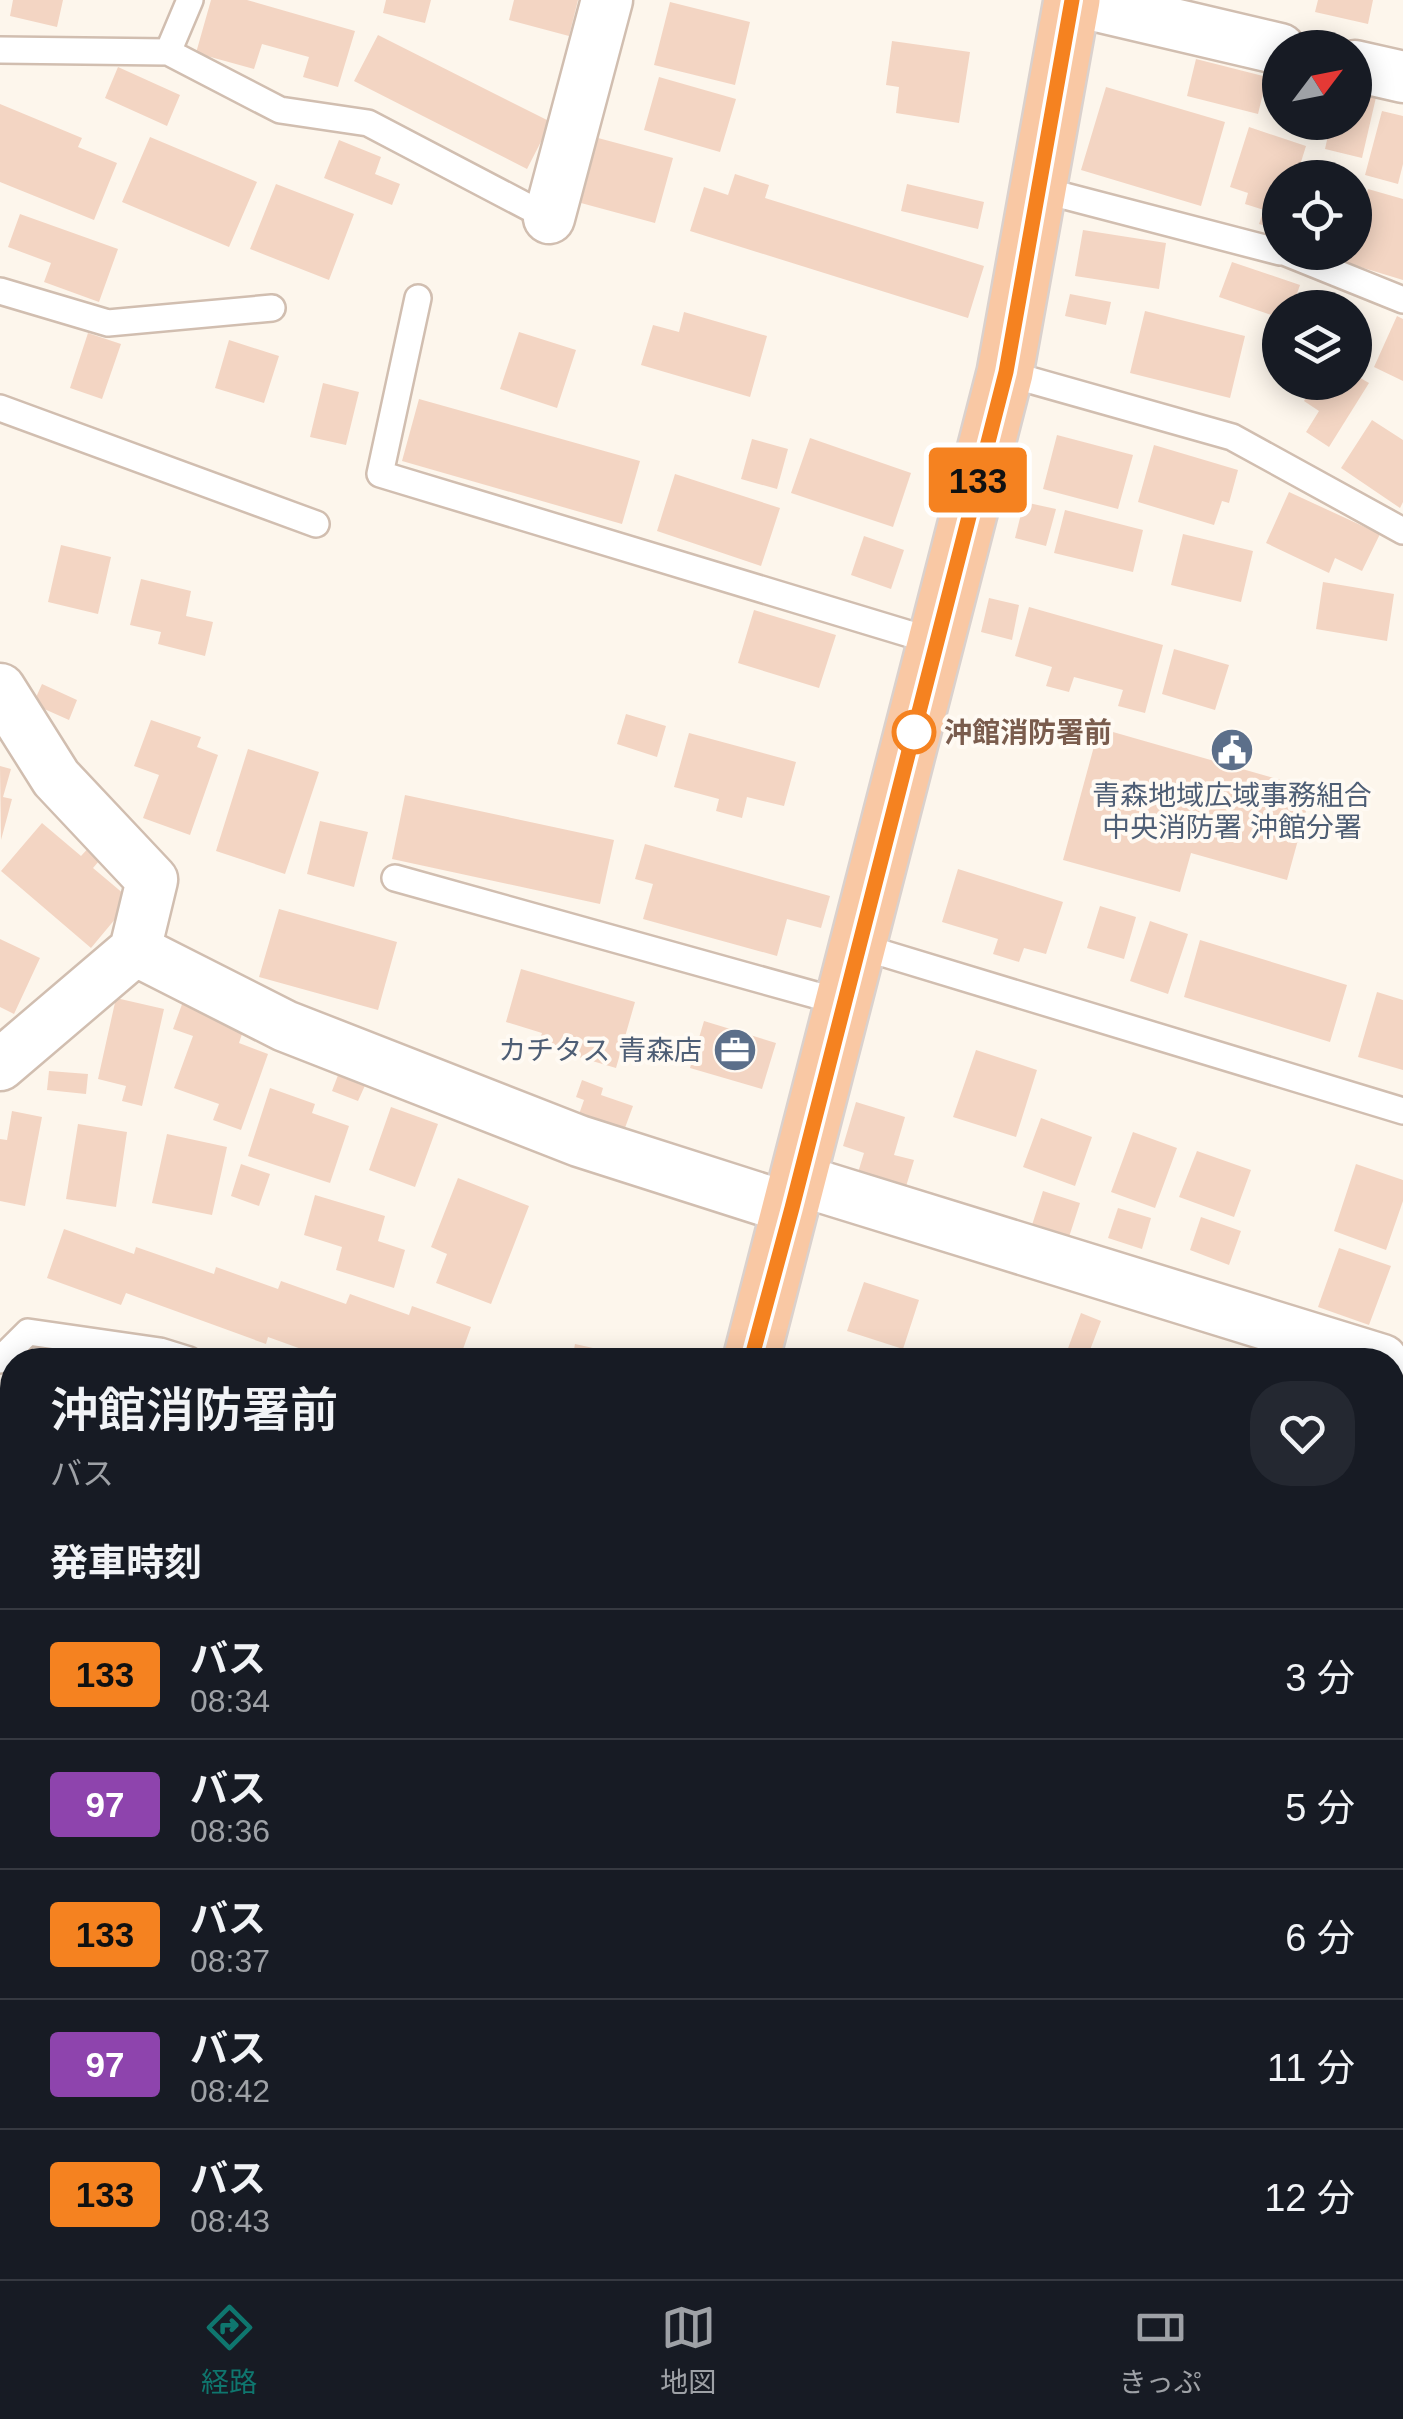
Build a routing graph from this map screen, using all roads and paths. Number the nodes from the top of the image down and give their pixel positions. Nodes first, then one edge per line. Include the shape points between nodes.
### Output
1 (190, 0) edge
2 (607, 0) edge
3 (1072, 0) edge
4 (1262, 44) edge
5 (0, 50) edge
6 (168, 52) junction
7 (1372, 70) edge
8 (1403, 77) edge
9 (1038, 189) junction
10 (549, 218) joint
11 (1262, 247) edge
12 (1327, 270) edge
13 (0, 291) edge
14 (418, 298) dead end
15 (1403, 300) edge
16 (272, 308) dead end
17 (1006, 372) junction
18 (0, 408) edge
19 (316, 524) dead end
20 (1403, 531) edge
21 (936, 642) junction
22 (0, 689) edge
23 (394, 878) dead end
24 (859, 946) junction
25 (135, 950) junction
26 (844, 1003) junction
27 (0, 1064) edge
28 (1403, 1111) edge
29 (796, 1194) junction
30 (12, 1348) edge
31 (139, 1348) edge
32 (754, 1348) edge
33 (1340, 1348) edge

1 - 6 lane
2 - 10 street
3 - 4 street
3 - 9 highway
5 - 6 lane
6 - 10 lane via 280,110 368,123
7 - 8 street
9 - 11 lane
9 - 17 highway
12 - 15 lane
13 - 16 lane via 108,324
14 - 21 lane via 380,474
17 - 20 lane via 1232,437
17 - 21 highway
18 - 19 lane
21 - 24 highway
22 - 25 street via 56,778 152,880
23 - 26 lane
24 - 26 highway
24 - 28 lane
25 - 27 street
25 - 29 street via 285,1026 579,1141
26 - 29 highway
29 - 32 highway
29 - 33 street
30 - 31 lane via 28,1332

